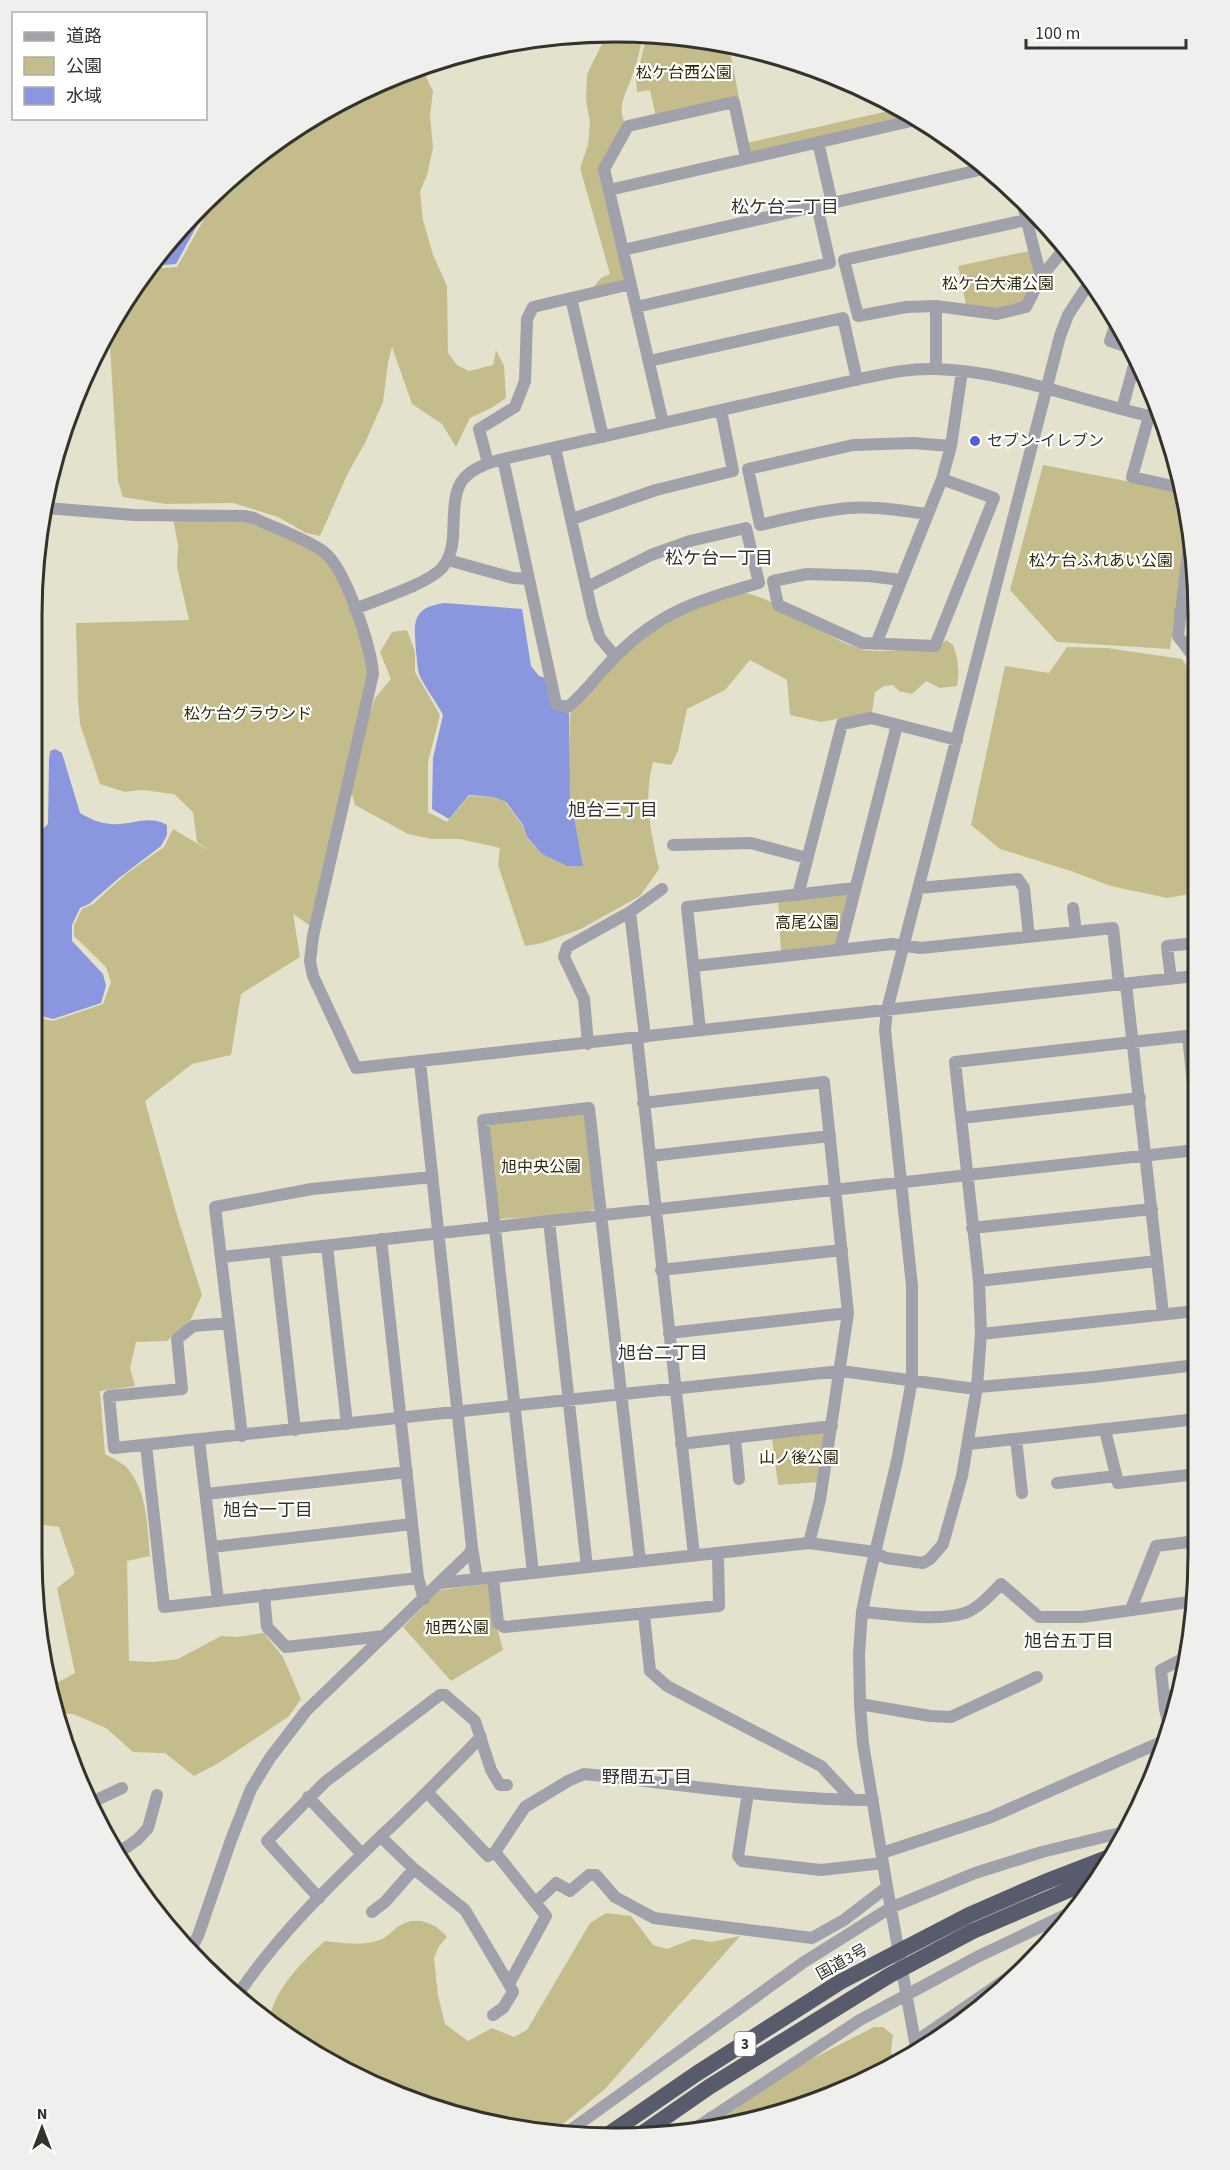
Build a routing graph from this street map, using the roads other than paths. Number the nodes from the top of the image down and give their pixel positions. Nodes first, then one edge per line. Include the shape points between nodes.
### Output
1 (907, 122) edge
2 (818, 142) junction
3 (746, 158) junction
4 (977, 171) edge
5 (609, 190) junction
6 (1025, 215) edge
7 (1026, 219) junction
8 (623, 250) junction
9 (1060, 254) edge
10 (1041, 277) junction
11 (631, 284) junction
12 (1085, 289) edge
13 (571, 298) junction
14 (936, 306) junction
15 (636, 307) junction
16 (1113, 333) edge
17 (1119, 344) edge
18 (649, 361) junction
19 (936, 369) junction
20 (1133, 370) edge
21 (962, 371) junction
22 (857, 380) junction
23 (1047, 390) junction
24 (1122, 409) junction
25 (721, 410) junction
26 (1149, 416) junction
27 (1152, 417) edge
28 (663, 423) junction
29 (603, 437) junction
30 (951, 446) junction
31 (555, 448) junction
32 (503, 459) junction
33 (488, 463) junction
34 (942, 479) junction
35 (1173, 486) edge
36 (52, 509) edge
37 (928, 514) junction
38 (572, 519) junction
39 (448, 560) junction
40 (1186, 573) edge
41 (529, 579) junction
42 (901, 580) junction
43 (587, 587) junction
44 (355, 609) junction
45 (1180, 611) junction
46 (1188, 611) edge
47 (876, 644) junction
48 (1188, 649) edge
49 (615, 656) junction
50 (897, 725) junction
51 (957, 740) junction
52 (673, 845) dead end
53 (807, 858) junction
54 (855, 888) junction
55 (919, 888) junction
56 (662, 889) dead end
57 (798, 895) junction
58 (1073, 908) dead end
59 (630, 912) junction
60 (1076, 932) junction
61 (1029, 937) junction
62 (1188, 944) edge
63 (905, 946) junction
64 (840, 949) junction
65 (694, 966) junction
66 (1188, 977) edge
67 (1171, 979) junction
68 (1123, 984) junction
69 (887, 1010) junction
70 (700, 1030) junction
71 (1188, 1035) edge
72 (641, 1037) junction
73 (1134, 1042) junction
74 (588, 1044) junction
75 (420, 1062) junction
76 (1140, 1098) junction
77 (643, 1103) junction
78 (961, 1118) junction
79 (830, 1136) junction
80 (1188, 1151) edge
81 (1146, 1155) junction
82 (650, 1156) junction
83 (967, 1175) junction
84 (432, 1177) junction
85 (900, 1182) junction
86 (835, 1189) junction
87 (654, 1209) junction
88 (1152, 1209) junction
89 (601, 1215) junction
90 (549, 1221) junction
91 (495, 1227) junction
92 (972, 1228) junction
93 (438, 1233) junction
94 (381, 1239) junction
95 (327, 1246) junction
96 (842, 1250) junction
97 (275, 1251) junction
98 (222, 1257) junction
99 (1157, 1261) junction
100 (661, 1270) junction
101 (979, 1281) junction
102 (1188, 1312) edge
103 (848, 1313) junction
104 (1163, 1314) junction
105 (229, 1323) junction
106 (669, 1333) junction
107 (981, 1334) junction
108 (1188, 1366) edge
109 (841, 1371) junction
110 (912, 1380) junction
111 (977, 1387) junction
112 (674, 1388) junction
113 (622, 1394) junction
114 (568, 1400) junction
115 (515, 1406) junction
116 (458, 1412) junction
117 (401, 1418) junction
118 (1188, 1420) edge
119 (347, 1424) junction
120 (832, 1426) junction
121 (295, 1430) junction
122 (1105, 1430) junction
123 (242, 1436) junction
124 (735, 1438) junction
125 (1016, 1439) junction
126 (200, 1440) junction
127 (681, 1444) junction
128 (969, 1444) junction
129 (146, 1445) junction
130 (407, 1472) junction
131 (1188, 1475) edge
132 (1116, 1476) junction
133 (739, 1479) dead end
134 (1057, 1483) dead end
135 (1022, 1493) dead end
136 (206, 1494) junction
137 (412, 1524) junction
138 (1188, 1542) edge
139 (809, 1543) junction
140 (212, 1546) junction
141 (472, 1547) junction
142 (718, 1552) junction
143 (874, 1552) junction
144 (694, 1555) junction
145 (640, 1561) junction
146 (587, 1567) junction
147 (533, 1573) junction
148 (418, 1578) junction
149 (493, 1578) junction
150 (477, 1579) junction
151 (440, 1583) junction
152 (264, 1595) junction
153 (424, 1599) junction
154 (218, 1601) junction
155 (1186, 1602) edge
156 (1131, 1609) junction
157 (862, 1612) junction
158 (644, 1615) junction
159 (384, 1636) junction
160 (1178, 1661) edge
161 (1037, 1677) dead end
162 (1170, 1696) edge
163 (1164, 1699) junction
164 (860, 1704) junction
165 (1166, 1710) edge
166 (481, 1737) junction
167 (1156, 1744) edge
168 (507, 1785) dead end
169 (122, 1788) dead end
170 (427, 1792) junction
171 (748, 1793) junction
172 (157, 1795) dead end
173 (308, 1797) junction
174 (97, 1800) edge
175 (853, 1800) junction
176 (873, 1800) junction
177 (1115, 1834) edge
178 (381, 1837) junction
179 (124, 1849) edge
180 (495, 1852) junction
181 (362, 1854) junction
182 (883, 1858) junction
183 (1098, 1861) edge
184 (414, 1869) junction
185 (1084, 1883) edge
186 (887, 1887) junction
187 (319, 1898) junction
188 (536, 1902) junction
189 (890, 1908) junction
190 (372, 1912) dead end
191 (1058, 1919) edge
192 (194, 1943) edge
193 (509, 1984) junction
194 (241, 1990) edge
195 (906, 1995) junction
196 (493, 2015) dead end
197 (915, 2043) edge
198 (720, 2118) edge
199 (575, 2127) edge
200 (651, 2127) edge
201 (618, 2128) edge

1 - 2 street
2 - 3 street
2 - 4 street via 832,203
3 - 5 street
3 - 5 street via 734,102 638,123 628,126 604,169
5 - 8 street
6 - 7 street
7 - 10 street
7 - 14 street via 844,260 858,316
8 - 11 street
8 - 15 street via 817,206 828,252 830,263
9 - 10 street
10 - 14 street via 1026,307 998,314
11 - 13 street
11 - 15 street
12 - 23 street via 1060,336
13 - 29 street
13 - 33 street via 532,307 527,320 525,381 515,407 479,429
14 - 19 street
15 - 18 street
16 - 17 street via 1110,341
18 - 22 street via 843,318
18 - 28 street
19 - 21 street
19 - 22 street via 891,372
20 - 24 street
21 - 23 street
21 - 30 street
22 - 25 street
23 - 24 street
23 - 51 street
24 - 26 street
25 - 28 street
25 - 38 street via 733,471 656,490
26 - 27 street
26 - 35 street via 1132,477
28 - 29 street
29 - 31 street
30 - 34 street
30 - 37 street via 853,445 748,469 760,525 850,508
31 - 32 street
31 - 38 street
32 - 33 street
32 - 41 street
33 - 39 street via 467,474 456,492
34 - 37 street
34 - 47 street via 994,498 935,646
36 - 44 street via 100,514 254,518 324,552 340,572
37 - 42 street
38 - 43 street
39 - 41 street
39 - 44 street via 433,575
40 - 45 street
41 - 49 street via 556,704 568,706
42 - 47 street
42 - 47 street via 807,574 773,581 778,605 862,643
43 - 49 street via 600,638
43 - 49 street via 651,555 746,528 759,584 709,596 684,607 654,623
44 - 75 street via 372,659 373,674 310,961 318,988 356,1068
45 - 46 street
45 - 48 street via 1178,636
50 - 51 street
50 - 53 street via 871,718 842,724
50 - 54 street
51 - 55 street
52 - 53 street via 751,843
53 - 57 street
54 - 57 street
54 - 64 street
55 - 61 street via 1018,879 1024,888
55 - 63 street
56 - 59 street
57 - 65 street via 687,907
58 - 60 street
59 - 72 street
59 - 74 street via 567,946 564,957 584,999
60 - 61 street
60 - 68 street via 1113,928
61 - 63 street via 921,948
62 - 67 street via 1167,946
63 - 64 street
63 - 69 street
64 - 65 street
65 - 70 street
66 - 67 street
67 - 68 street
68 - 69 street
68 - 73 street
69 - 70 street
69 - 85 street via 885,1030
70 - 72 street
71 - 73 street
72 - 74 street
72 - 77 street
73 - 76 street
73 - 78 street via 955,1062
74 - 75 street
75 - 84 street
76 - 78 street
76 - 81 street
77 - 79 street via 824,1082
77 - 82 street
78 - 83 street
79 - 82 street
79 - 86 street
80 - 81 street
81 - 83 street
81 - 88 street
82 - 87 street
83 - 85 street
83 - 92 street
84 - 93 street
84 - 98 street via 312,1190 215,1207
85 - 86 street
85 - 110 street via 912,1286
86 - 87 street
86 - 96 street
87 - 89 street
87 - 100 street
88 - 92 street
88 - 99 street
89 - 90 street
89 - 91 street via 589,1108 483,1120
89 - 113 street
90 - 91 street
90 - 114 street
91 - 93 street
91 - 115 street
92 - 101 street
93 - 94 street
93 - 116 street
94 - 95 street
94 - 117 street
95 - 97 street
95 - 119 street
96 - 100 street
96 - 103 street
97 - 98 street
97 - 121 street
98 - 105 street
99 - 101 street
99 - 104 street
100 - 106 street
101 - 107 street
102 - 104 street
103 - 106 street
103 - 109 street
104 - 107 street
105 - 123 street
105 - 129 street via 193,1326 177,1339 182,1389 108,1396 114,1449
106 - 112 street
107 - 111 street
108 - 111 street
109 - 110 street
109 - 112 street
109 - 120 street
110 - 111 street
110 - 143 street
111 - 128 street
112 - 113 street
112 - 127 street
113 - 114 street
113 - 145 street
114 - 115 street
114 - 146 street
115 - 116 street
115 - 147 street
116 - 117 street
116 - 141 street
117 - 119 street
117 - 130 street
118 - 122 street
119 - 121 street
120 - 124 street
120 - 139 street
121 - 123 street
122 - 125 street
122 - 132 street
123 - 126 street
124 - 127 street
124 - 133 street
125 - 128 street
125 - 135 street
126 - 129 street
126 - 136 street
127 - 144 street
128 - 143 street via 944,1544 923,1563 886,1558
129 - 154 street via 164,1607
130 - 136 street
130 - 137 street
131 - 132 street via 1118,1483
132 - 134 street
136 - 140 street
137 - 140 street
137 - 148 street
138 - 156 street via 1156,1546
139 - 142 street
139 - 143 street
140 - 154 street
141 - 150 street
141 - 151 street
142 - 144 street
142 - 158 street via 719,1606
143 - 157 street
144 - 145 street
145 - 146 street
146 - 147 street
147 - 149 street
148 - 152 street
148 - 153 street
149 - 150 street
149 - 158 street via 498,1623 504,1627
150 - 151 street
151 - 153 street
152 - 154 street
152 - 159 street via 267,1627 286,1647
153 - 159 street
155 - 156 street
156 - 157 street via 1082,1617 1039,1617 1001,1584 965,1613 921,1617
157 - 164 street
158 - 175 street via 650,1671 667,1686 821,1766
159 - 192 street via 306,1711 270,1758 251,1789
160 - 163 street via 1161,1670
161 - 164 street via 951,1717
162 - 163 street
163 - 165 street
164 - 176 street
166 - 168 street via 491,1770 500,1785
166 - 170 street
166 - 173 street via 475,1721 440,1695
167 - 182 street
169 - 174 street
170 - 178 street
170 - 180 street via 488,1856
171 - 175 street
171 - 180 street via 584,1774 525,1807
171 - 182 street via 738,1856 742,1861 820,1870
172 - 179 street via 148,1828
173 - 181 street
173 - 187 street via 267,1841
175 - 176 street
176 - 182 street
177 - 189 street via 975,1873
178 - 181 street
178 - 184 street
180 - 188 street
181 - 187 street
182 - 186 street
183 - 201 highway, 国道3号 / 3 via 969,1915 840,1982
184 - 190 street
184 - 193 street via 465,1910
185 - 200 highway, 3 via 973,1931 890,1975
186 - 188 street via 844,1920 812,1938 654,1918 615,1897 596,1875 589,1875 570,1891 556,1883
186 - 189 street
187 - 194 street
188 - 193 street via 546,1916
189 - 195 street
189 - 199 street via 804,1962
191 - 195 street
193 - 196 street via 513,1992
195 - 197 street
195 - 198 street via 860,2020

